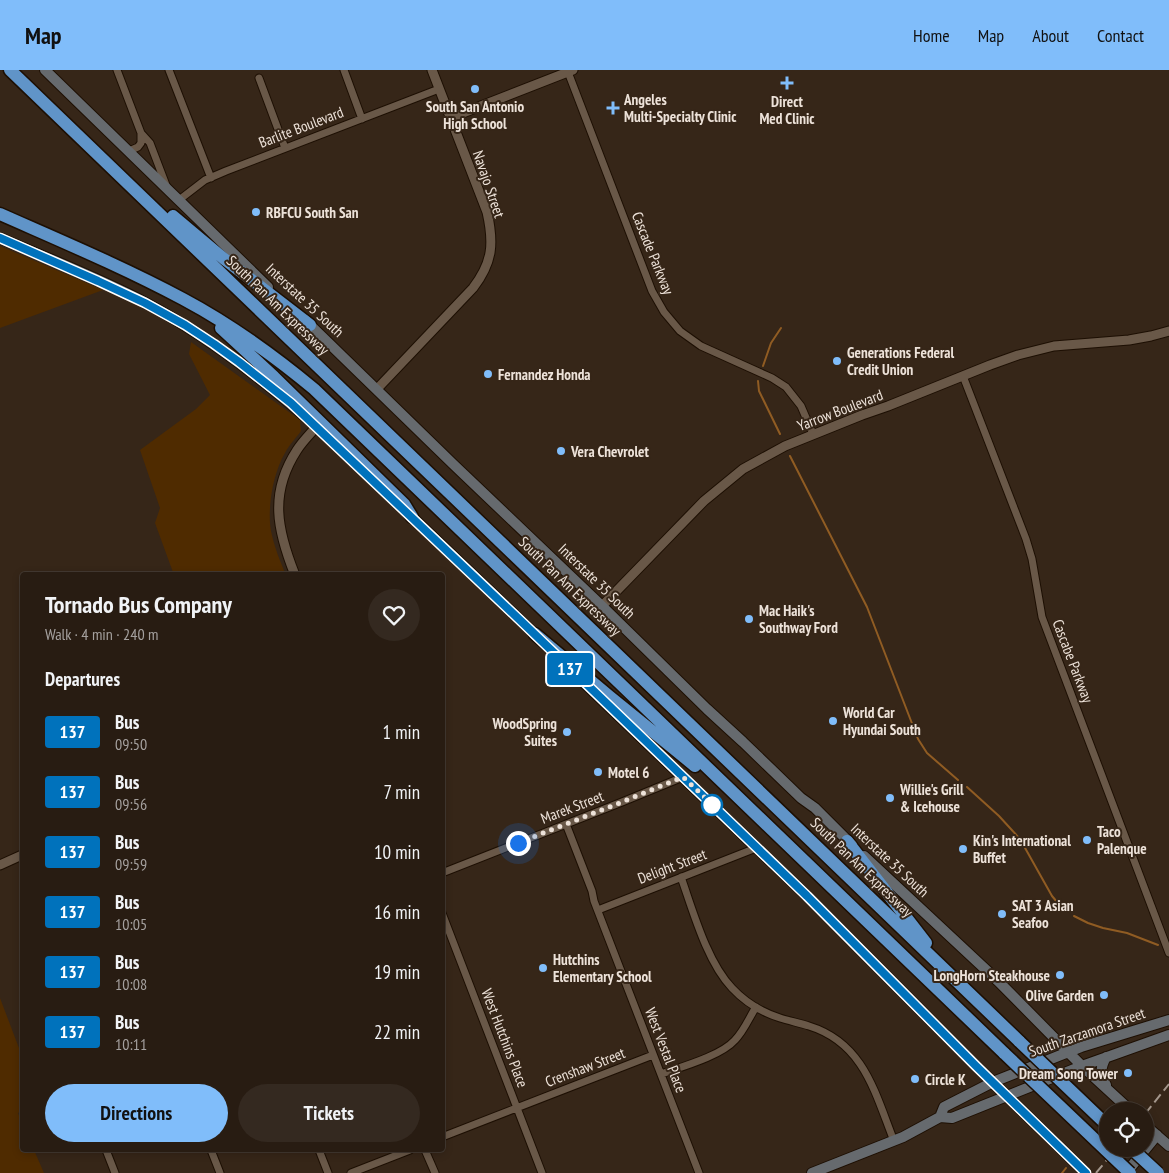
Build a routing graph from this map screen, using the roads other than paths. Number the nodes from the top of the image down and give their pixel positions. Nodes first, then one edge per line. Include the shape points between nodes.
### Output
1 (10, 70) edge
2 (45, 70) edge
3 (117, 70) edge
4 (169, 70) edge
5 (344, 70) edge
6 (432, 70) edge
7 (570, 71) edge
8 (259, 78) dead end
9 (439, 89) junction
10 (450, 118) junction
11 (362, 119) junction
12 (142, 133) junction
13 (285, 148) junction
14 (129, 151) junction
15 (110, 166) junction
16 (211, 178) junction
17 (166, 188) junction
18 (179, 200) junction
19 (0, 214) edge
20 (0, 238) edge
21 (172, 293) junction
22 (310, 325) junction
23 (1169, 331) edge
24 (963, 376) junction
25 (377, 390) junction
26 (316, 426) junction
27 (813, 434) junction
28 (412, 517) junction
29 (294, 572) edge
30 (602, 606) junction
31 (535, 634) junction
32 (683, 777) junction
33 (566, 824) junction
34 (847, 841) junction
35 (756, 848) junction
36 (20, 856) edge
37 (0, 865) edge
38 (809, 865) junction
39 (445, 872) edge
40 (681, 877) junction
41 (598, 910) junction
42 (445, 921) edge
43 (1169, 953) edge
44 (949, 973) junction
45 (756, 1007) junction
46 (1169, 1020) edge
47 (1169, 1035) edge
48 (1068, 1052) junction
49 (653, 1055) junction
50 (1106, 1057) junction
51 (976, 1066) junction
52 (1082, 1066) junction
53 (661, 1074) junction
54 (993, 1082) junction
55 (1109, 1091) junction
56 (965, 1096) junction
57 (1006, 1096) junction
58 (1121, 1102) edge
59 (517, 1108) junction
60 (940, 1117) junction
61 (1099, 1117) edge
62 (1154, 1132) edge
63 (1157, 1135) junction
64 (445, 1136) edge
65 (894, 1141) junction
66 (1169, 1146) edge
67 (107, 1152) edge
68 (212, 1152) edge
69 (320, 1152) edge
70 (405, 1152) edge
71 (426, 1152) edge
72 (1141, 1157) edge
73 (115, 1173) edge
74 (220, 1173) edge
75 (328, 1173) edge
76 (351, 1173) edge
77 (434, 1173) edge
78 (542, 1173) edge
79 (699, 1173) edge
80 (812, 1173) edge
81 (1086, 1173) edge
82 (1126, 1173) edge
83 (1130, 1173) edge
84 (1158, 1173) edge

1 - 15 highway, South Pan Am Expressway
2 - 14 main road, Interstate 35 South
3 - 12 street
4 - 16 street
5 - 11 street
6 - 9 street, Navajo Street
7 - 10 street
7 - 27 street, Cascade Parkway via 652,291 664,312 680,331 701,346 786,387 801,406
8 - 13 street
9 - 10 street, Navajo Street
9 - 11 street, Barlite Boulevard
10 - 25 street, Navajo Street via 486,212 491,250 483,272 472,288
11 - 13 street, Barlite Boulevard
12 - 14 street via 141,143
12 - 17 street via 150,143
13 - 16 street, Barlite Boulevard
14 - 17 main road, Interstate 35 South
15 - 22 highway
15 - 44 highway, South Pan Am Expressway
16 - 18 street, Barlite Boulevard
17 - 18 main road, Interstate 35 South
18 - 22 main road, Interstate 35 South
19 - 21 highway
20 - 26 main road via 145,303 185,325 261,379
21 - 28 highway via 226,332 404,504
21 - 38 highway via 250,340 314,389
22 - 25 main road, Interstate 35 South
23 - 24 street, Yarrow Boulevard via 1129,340 1044,348
24 - 27 street, Yarrow Boulevard
24 - 43 street, Cascabe Parkway via 1026,540 1042,617
25 - 30 main road, Interstate 35 South
26 - 28 main road
26 - 29 street via 290,463 279,496 280,532
27 - 30 street, Yarrow Boulevard via 766,455 718,488
28 - 31 main road
30 - 34 main road, Interstate 35 South
31 - 32 main road
31 - 38 highway via 695,766 757,825
32 - 33 street, Marek Street
32 - 35 main road
33 - 39 street, Marek Street
33 - 41 street, West Vestal Place
34 - 44 highway
34 - 48 main road, Interstate 35 South via 998,981
35 - 40 street, Delight Street
35 - 51 main road
36 - 37 street
38 - 83 highway, bridge
40 - 41 street, Delight Street
40 - 45 street via 714,964 733,989
41 - 49 street, West Vestal Place
42 - 59 street, West Hutchins Place
44 - 61 highway, South Pan Am Expressway, bridge
45 - 53 street via 728,1047
45 - 65 street via 770,1015 818,1029 852,1053 868,1075
46 - 48 main road, South Zarzamora Street
47 - 50 main road, South Zarzamora Street
48 - 52 main road, Interstate 35 South
48 - 54 main road, South Zarzamora Street
49 - 53 street, West Vestal Place
49 - 59 street, Crenshaw Street
50 - 52 main road, South Zarzamora Street
50 - 55 main road via 1101,1072
51 - 54 main road
51 - 56 main road via 974,1085
52 - 55 main road, Interstate 35 South
52 - 57 main road, South Zarzamora Street
53 - 79 street, West Vestal Place
54 - 56 main road, South Zarzamora Street
54 - 57 main road
55 - 58 main road, Interstate 35 South
56 - 60 main road, South Zarzamora Street via 944,1107
57 - 60 main road, South Zarzamora Street via 952,1118
57 - 81 main road
59 - 64 street, Crenshaw Street
59 - 78 street, West Hutchins Place
60 - 65 main road, South Zarzamora Street
62 - 63 main road
63 - 66 main road
63 - 82 main road
65 - 80 main road, South Zarzamora Street
67 - 73 street
68 - 74 street
69 - 75 street
70 - 76 street
71 - 77 street
72 - 84 highway, bridge

